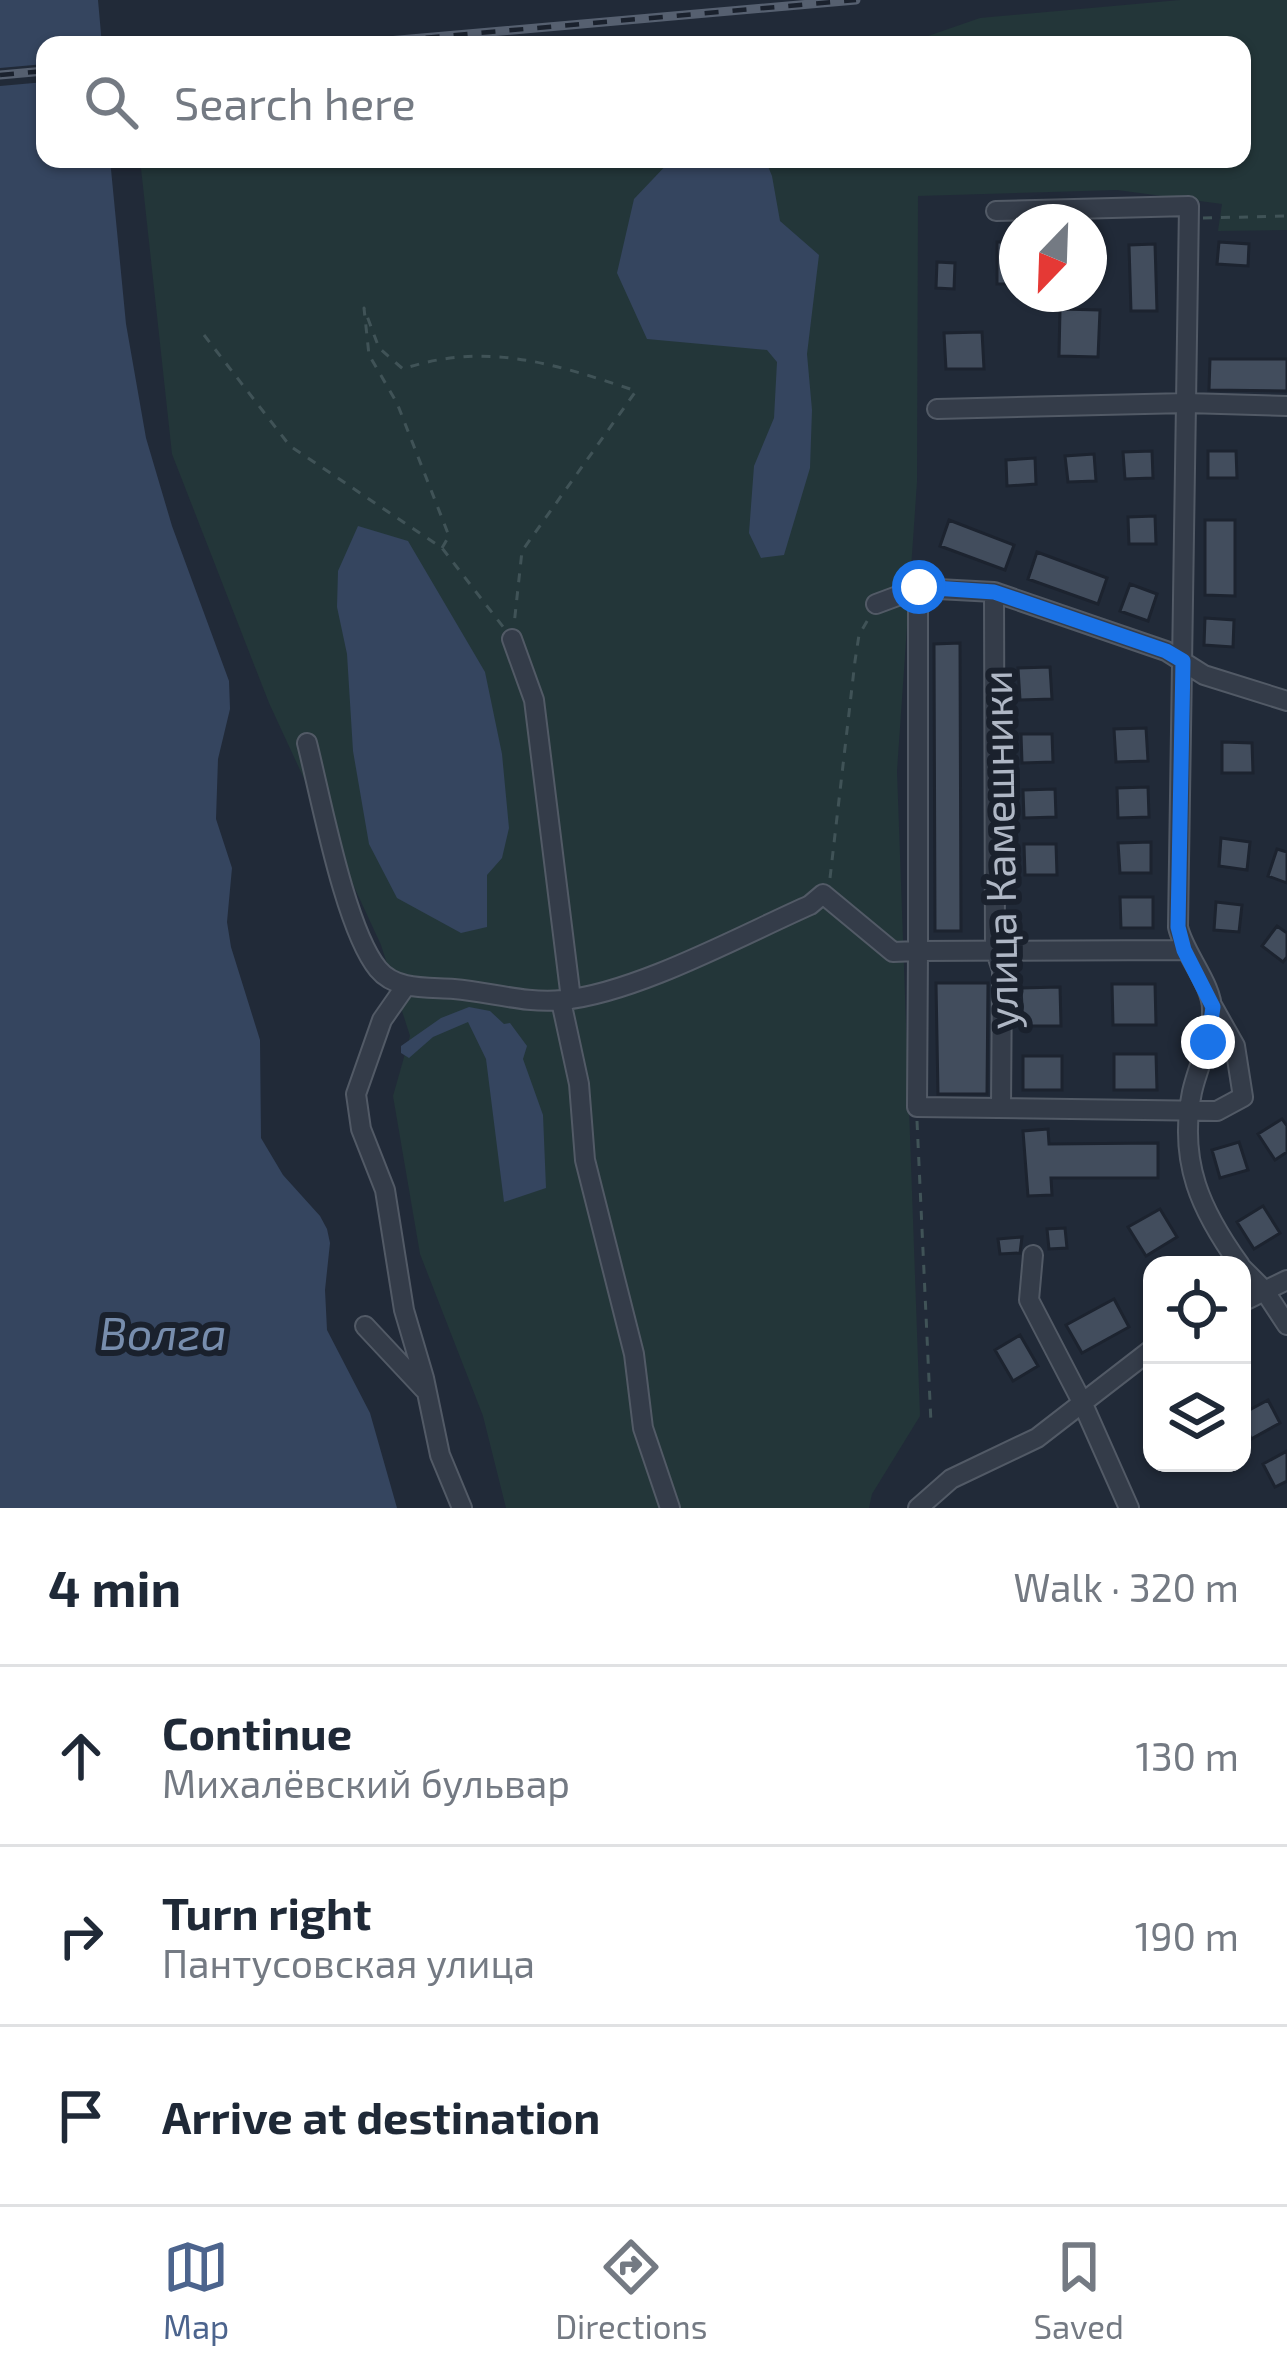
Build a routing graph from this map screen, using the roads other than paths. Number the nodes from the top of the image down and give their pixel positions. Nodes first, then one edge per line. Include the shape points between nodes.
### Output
1 (996, 211) dead end
2 (1187, 403) junction
3 (1287, 406) edge
4 (937, 409) dead end
5 (918, 588) junction
6 (994, 592) junction
7 (876, 604) road end
8 (512, 639) road end
9 (1183, 661) junction
10 (1287, 701) edge
11 (307, 743) dead end
12 (995, 949) junction
13 (1184, 950) junction
14 (918, 951) junction
15 (406, 987) junction
16 (566, 1000) junction
17 (1213, 1007) junction
18 (1001, 1108) junction
19 (1191, 1108) junction
20 (1033, 1255) dead end
21 (1233, 1256) edge
22 (1251, 1276) edge
23 (1287, 1280) edge
24 (1264, 1290) junction
25 (1251, 1297) edge
26 (1287, 1325) edge
27 (365, 1326) dead end
28 (1143, 1356) edge
29 (428, 1392) junction
30 (1082, 1402) junction
31 (462, 1508) edge
32 (670, 1508) edge
33 (918, 1508) edge
34 (1129, 1508) edge

1 - 2 street via 1189,206
2 - 3 street
2 - 4 street
2 - 9 street
5 - 6 street
5 - 7 street
5 - 14 street, улица Камешники
6 - 9 street
6 - 12 street, улица Камешники
8 - 16 street via 534,700
9 - 10 street
9 - 13 street
11 - 15 street via 361,944 380,973
12 - 13 street
12 - 14 street
12 - 18 street, улица Камешники via 1002,970
13 - 17 street
14 - 16 street via 892,952 824,894 676,965
14 - 18 street, улица Камешники via 917,1107
15 - 16 street
15 - 29 street via 382,1020 356,1094
16 - 32 street via 585,1160 634,1354 644,1428
17 - 19 street
17 - 19 street via 1234,1046 1243,1097 1217,1111
18 - 19 street
19 - 21 street via 1195,1186
20 - 30 street via 1029,1300
22 - 24 street
23 - 24 street
24 - 25 street
24 - 26 street
27 - 29 street
28 - 30 street
29 - 31 street via 440,1456
30 - 33 street via 1037,1438 951,1479
30 - 34 street

